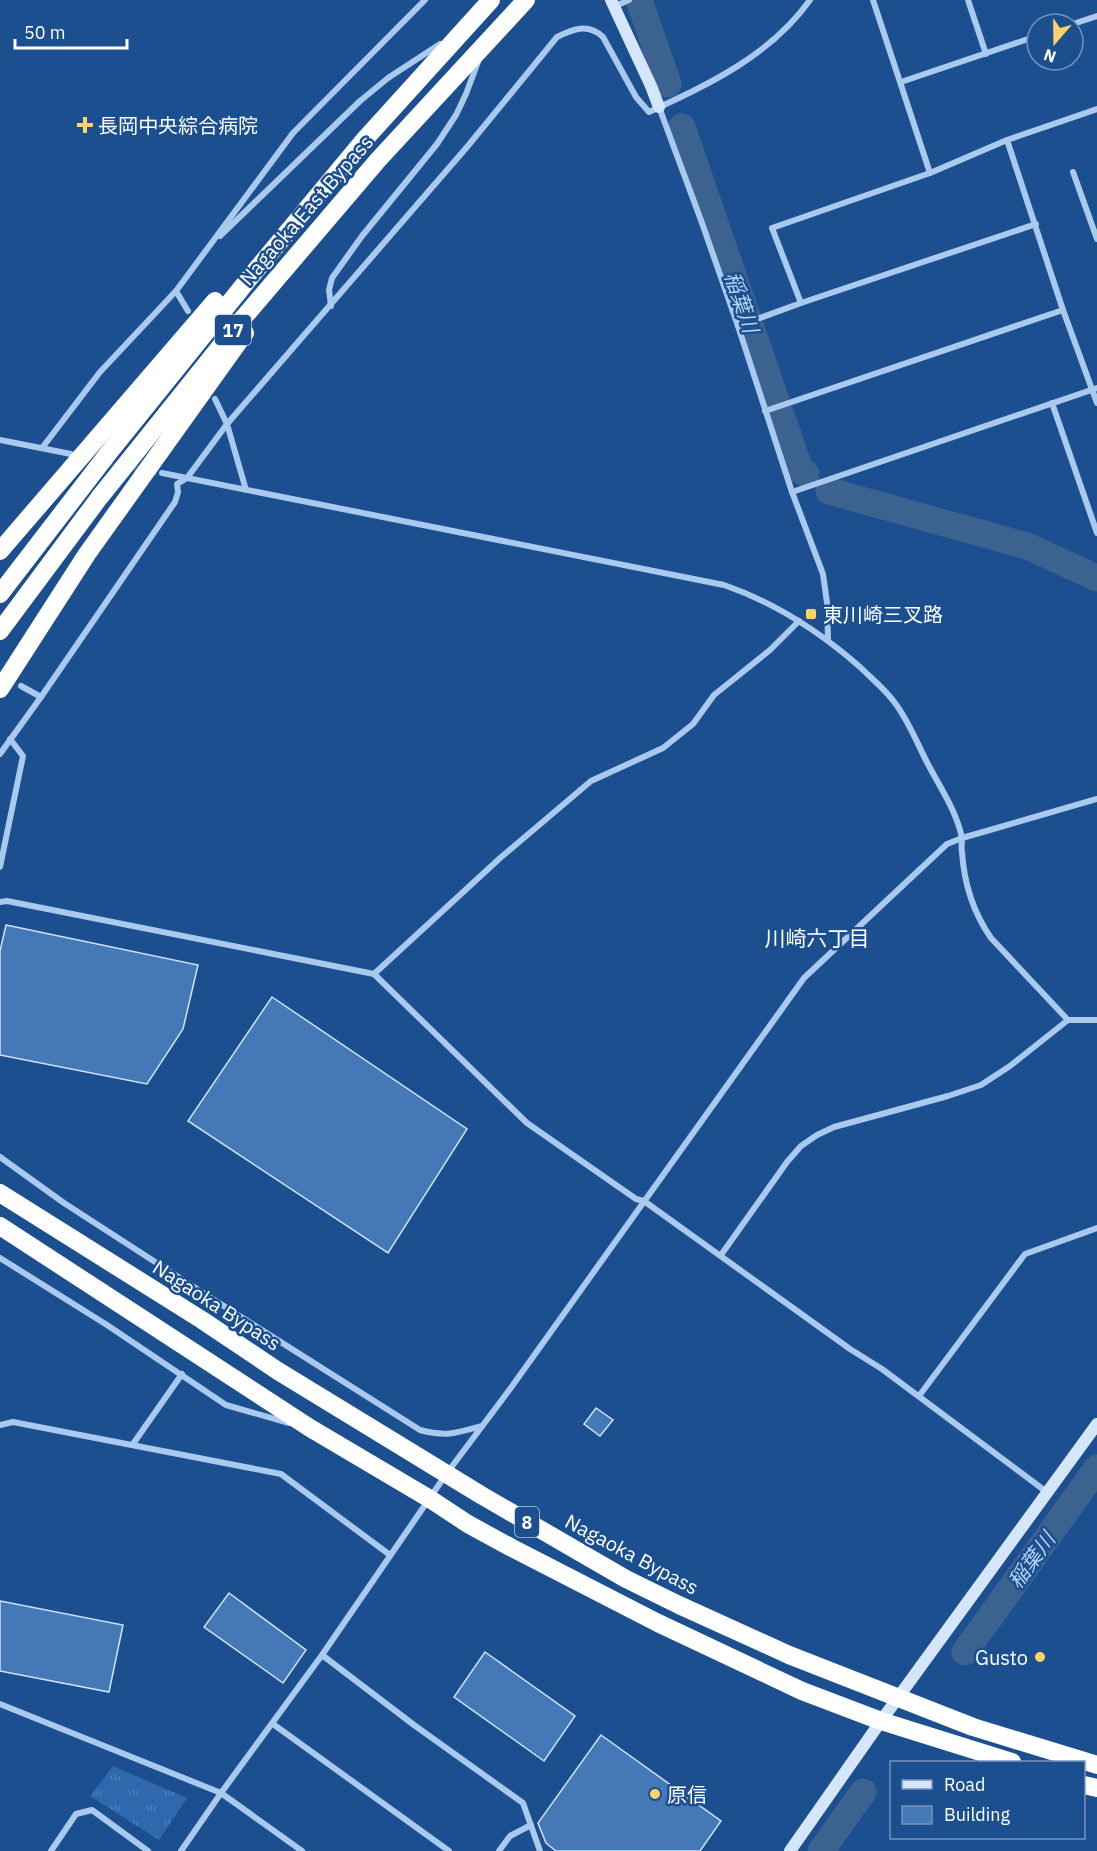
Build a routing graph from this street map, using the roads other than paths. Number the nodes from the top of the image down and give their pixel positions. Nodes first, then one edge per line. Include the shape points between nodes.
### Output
1 (425, 0) edge
2 (492, 0) edge
3 (526, 0) edge
4 (628, 0) edge
5 (810, 0) edge
6 (873, 0) edge
7 (968, 0) edge
8 (612, 3) edge
9 (467, 27) junction
10 (1025, 40) edge
11 (484, 45) junction
12 (986, 54) junction
13 (901, 82) junction
14 (659, 107) junction
15 (1097, 109) edge
16 (365, 139) junction
17 (1007, 140) junction
18 (1072, 172) dead end
19 (930, 173) junction
20 (321, 224) junction
21 (1036, 224) junction
22 (1097, 239) edge
23 (207, 249) junction
24 (176, 291) junction
25 (801, 303) junction
26 (331, 306) junction
27 (1063, 309) junction
28 (188, 311) dead end
29 (738, 326) junction
30 (1094, 389) edge
31 (215, 399) dead end
32 (1097, 403) edge
33 (1052, 404) junction
34 (765, 411) junction
35 (227, 424) junction
36 (0, 440) edge
37 (42, 448) junction
38 (70, 454) dead end
39 (162, 473) tunnel mouth
40 (187, 478) junction
41 (246, 490) junction
42 (792, 492) junction
43 (1097, 533) edge
44 (0, 551) edge
45 (0, 594) edge
46 (799, 621) junction
47 (0, 631) edge
48 (828, 639) junction
49 (21, 686) dead end
50 (0, 690) edge
51 (41, 697) junction
52 (10, 739) junction
53 (0, 754) edge
54 (1097, 799) edge
55 (962, 838) junction
56 (0, 867) edge
57 (0, 902) edge
58 (374, 974) junction
59 (1068, 1020) junction
60 (1097, 1020) edge
61 (0, 1157) edge
62 (0, 1193) edge
63 (644, 1201) junction
64 (0, 1226) edge
65 (1097, 1228) edge
66 (721, 1256) junction
67 (0, 1258) edge
68 (182, 1374) junction
69 (920, 1396) junction
70 (1097, 1424) edge
71 (0, 1425) edge
72 (483, 1426) junction
73 (310, 1428) junction
74 (134, 1444) junction
75 (447, 1473) junction
76 (1048, 1493) junction
77 (430, 1499) junction
78 (390, 1555) junction
79 (322, 1655) junction
80 (899, 1698) junction
81 (0, 1704) edge
82 (881, 1721) junction
83 (273, 1724) junction
84 (1009, 1761) edge
85 (1084, 1761) edge
86 (221, 1793) junction
87 (531, 1825) junction
88 (51, 1851) edge
89 (148, 1851) edge
90 (182, 1851) edge
91 (302, 1851) edge
92 (449, 1851) edge
93 (498, 1851) edge
94 (540, 1851) edge
95 (790, 1851) edge

1 - 23 street via 293,133
2 - 9 highway, Nagaoka East Bypass / 17
3 - 11 highway, Nagaoka East Bypass / 17
4 - 8 street
5 - 14 street via 777,37 747,61
6 - 13 street
7 - 12 street
8 - 14 street
9 - 16 highway, Nagaoka East Bypass / 17
9 - 23 street via 360,101
10 - 12 street
11 - 20 highway, Nagaoka East Bypass / 17
11 - 26 street via 466,94 443,134 332,278
12 - 13 street
13 - 19 street
14 - 26 street via 649,111 636,96 597,31 578,28 557,37
14 - 29 street
15 - 17 street
16 - 44 highway, 17 via 314,188
16 - 45 highway, Nagaoka East Bypass / 17 via 110,451
17 - 19 street
17 - 21 street
18 - 22 street
19 - 25 street via 772,228
20 - 47 highway, Nagaoka East Bypass / 17 via 136,451
20 - 50 highway, 17 via 87,554
21 - 25 street
21 - 27 street
23 - 24 street
24 - 28 street
24 - 37 street via 100,372
25 - 29 street
26 - 35 street
27 - 30 street
27 - 34 street
29 - 34 street
30 - 32 street
30 - 33 street
31 - 35 street
33 - 42 street
33 - 43 street
34 - 42 street
35 - 40 street
35 - 41 street
36 - 37 street
37 - 38 street
39 - 40 street
40 - 41 street
40 - 51 street via 177,484 175,502
41 - 46 street via 724,585 767,601
42 - 48 street via 823,574
46 - 48 street
46 - 58 street via 714,695 693,724 663,748 591,781
48 - 55 street via 895,702 948,799
49 - 51 street
51 - 52 street
52 - 53 street
52 - 56 street via 23,756
54 - 55 street
55 - 59 street via 968,892 981,925
55 - 63 street via 947,844 804,978
57 - 58 street
58 - 63 street via 527,1123
59 - 60 street
59 - 66 street via 981,1085 817,1134 787,1162
61 - 72 street via 64,1203 420,1430 444,1435
62 - 75 highway, Nagaoka Bypass / 8 via 278,1371
63 - 66 street
63 - 72 street
64 - 73 highway, 8
65 - 69 street via 1025,1254
66 - 69 street
67 - 68 street
68 - 73 street via 226,1405
68 - 74 street
69 - 76 street
70 - 76 street
71 - 74 street via 13,1422
72 - 75 street
73 - 77 highway, 8
74 - 78 street via 281,1474
75 - 77 street
75 - 80 highway, Nagaoka Bypass / 8 via 626,1579 789,1655
76 - 80 street
77 - 78 street
77 - 82 highway, 8 via 468,1524 658,1623 802,1691
78 - 79 street
79 - 83 street
79 - 87 street via 524,1803
80 - 82 street
80 - 85 highway, Nagaoka Bypass / 8 via 973,1727
81 - 86 street
82 - 84 highway, 8
82 - 95 street
83 - 86 street
83 - 92 street
86 - 90 street
86 - 91 street
87 - 93 street via 510,1836
87 - 94 street
88 - 89 street via 76,1814 92,1810

